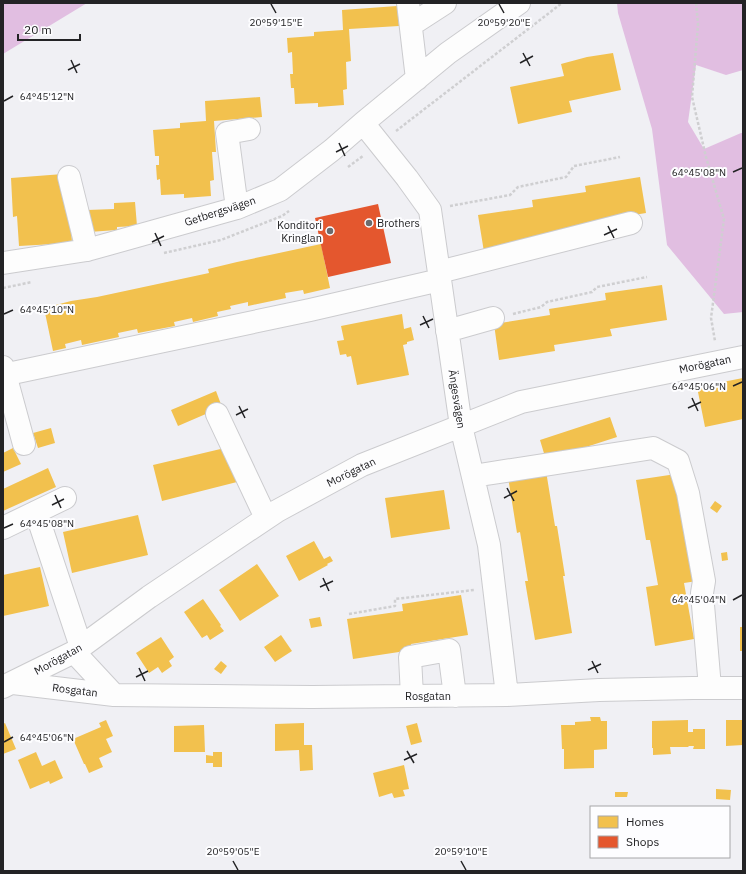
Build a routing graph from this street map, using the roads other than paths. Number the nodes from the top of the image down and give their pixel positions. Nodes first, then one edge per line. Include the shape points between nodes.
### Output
1 (408, 3) edge
2 (446, 3) edge
3 (519, 3) edge
4 (411, 25) junction
5 (417, 79) junction
6 (363, 123) junction
7 (249, 129) dead end
8 (69, 177) dead end
9 (237, 208) junction
10 (631, 223) dead end
11 (87, 250) junction
12 (3, 263) edge
13 (439, 276) junction
14 (493, 318) road end
15 (447, 332) junction
16 (743, 357) edge
17 (4, 372) edge
18 (217, 414) dead end
19 (461, 426) junction
20 (15, 435) edge
21 (473, 476) junction
22 (65, 498) dead end
23 (36, 512) junction
24 (266, 518) junction
25 (3, 528) edge
26 (78, 650) junction
27 (8, 685) edge
28 (710, 688) junction
29 (743, 688) edge
30 (114, 695) junction
31 (507, 695) junction
32 (412, 696) junction
33 (455, 696) junction

1 - 4 street
2 - 4 street
3 - 5 street, Getbergsvägen via 448,53
4 - 5 street
5 - 6 street, Getbergsvägen
6 - 9 street, Getbergsvägen via 280,190
6 - 13 street, Ängesvägen via 430,210
7 - 9 street via 227,133
8 - 11 street
9 - 11 street, Getbergsvägen
10 - 13 street
11 - 12 street, Getbergsvägen
13 - 15 street, Ängesvägen
13 - 17 street via 310,310
14 - 15 street
15 - 19 street, Ängesvägen
16 - 19 street, Morögatan via 522,402
17 - 20 street
18 - 24 street
19 - 21 street, Ängesvägen
19 - 24 street, Morögatan via 362,465
21 - 28 street via 653,448 678,461 688,493 704,581 702,593
21 - 31 street, Ängesvägen via 489,545
22 - 23 street
23 - 25 street
23 - 26 street
24 - 26 street, Morögatan via 149,597
26 - 27 street, Morögatan
26 - 30 street, Rosgatan
27 - 30 street, Rosgatan
28 - 29 street, Rosgatan
28 - 31 street, Rosgatan
30 - 32 street, Rosgatan
31 - 33 street, Rosgatan
32 - 33 street, Rosgatan
32 - 33 street via 410,657 449,650

